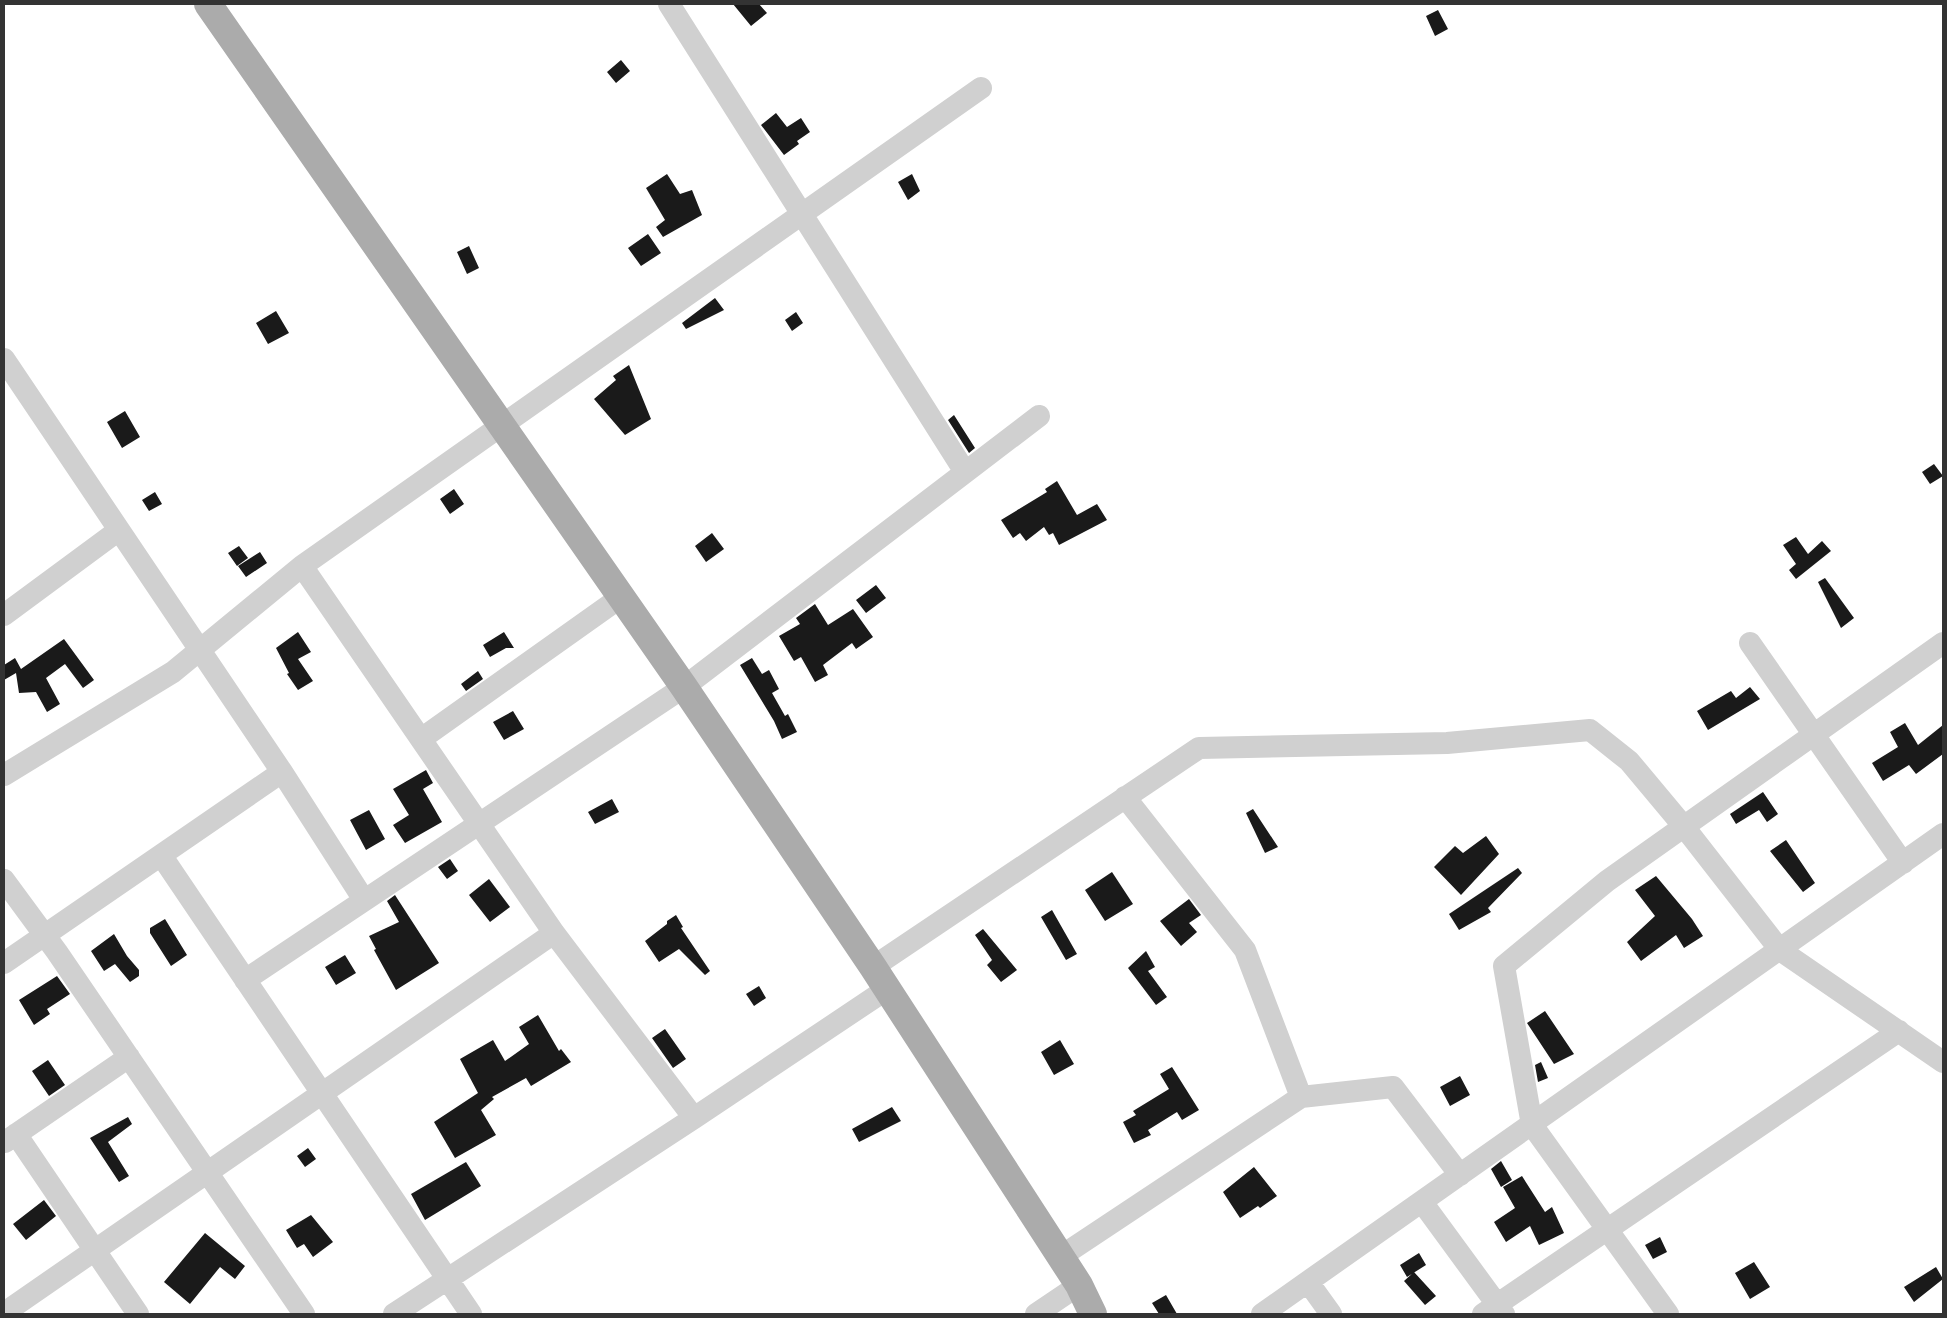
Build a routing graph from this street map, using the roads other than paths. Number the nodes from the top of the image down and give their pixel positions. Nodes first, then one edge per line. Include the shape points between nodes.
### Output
1 (208, 4) edge
2 (669, 4) edge
3 (981, 88) dead end
4 (802, 214) junction
5 (4, 359) edge
6 (1039, 416) dead end
7 (502, 426) junction
8 (965, 472) junction
9 (119, 530) junction
10 (302, 566) junction
11 (621, 597) junction
12 (4, 615) edge
13 (1943, 643) edge
14 (1750, 644) dead end
15 (200, 649) junction
16 (684, 687) junction
17 (1814, 735) junction
18 (421, 739) junction
19 (282, 772) junction
20 (4, 775) edge
21 (1125, 797) junction
22 (479, 824) junction
23 (1685, 828) junction
24 (1943, 834) edge
25 (161, 855) junction
26 (1903, 863) junction
27 (4, 880) edge
28 (364, 900) junction
29 (554, 933) junction
30 (44, 935) junction
31 (1780, 950) junction
32 (4, 963) edge
33 (880, 978) junction
34 (245, 980) junction
35 (1899, 1031) junction
36 (129, 1057) junction
37 (1943, 1062) edge
38 (321, 1092) junction
39 (1301, 1097) junction
40 (694, 1118) junction
41 (1532, 1125) junction
42 (10, 1138) edge
43 (206, 1171) junction
44 (1460, 1175) junction
45 (1422, 1202) junction
46 (1607, 1230) junction
47 (94, 1250) junction
48 (1060, 1257) junction
49 (448, 1279) junction
50 (1308, 1282) junction
51 (1079, 1286) junction
52 (1495, 1311) edge
53 (4, 1313) edge
54 (138, 1314) edge
55 (304, 1314) edge
56 (394, 1314) edge
57 (472, 1314) edge
58 (1036, 1314) edge
59 (1093, 1314) edge
60 (1262, 1314) edge
61 (1331, 1314) edge
62 (1668, 1314) edge

1 - 7 main road
2 - 4 street
3 - 4 street
4 - 7 street
4 - 8 street
5 - 9 street
6 - 8 street
7 - 10 street
7 - 11 main road
8 - 16 street
9 - 12 street
9 - 15 street
10 - 15 street
10 - 18 street
11 - 16 main road
11 - 18 street
13 - 17 street
14 - 17 street
15 - 19 street
15 - 20 street via 173,672
16 - 22 street
16 - 33 main road
17 - 23 street
17 - 26 street
18 - 22 street
19 - 25 street
19 - 28 street
21 - 23 street via 1199,748 1447,743 1590,730 1628,761
21 - 33 street
21 - 39 street via 1245,950
22 - 28 street
22 - 29 street
23 - 31 street
23 - 41 street via 1607,881 1504,966
24 - 26 street
25 - 30 street
25 - 34 street
26 - 31 street
27 - 30 street
28 - 34 street
29 - 38 street
29 - 40 street
30 - 32 street
30 - 36 street
31 - 35 street
31 - 41 street
33 - 40 street
33 - 48 main road
34 - 38 street
35 - 37 street
35 - 46 street
36 - 42 street
36 - 43 street
38 - 43 street
38 - 49 street
39 - 44 street via 1393,1087
39 - 48 street
40 - 49 street
41 - 44 street
41 - 46 street
42 - 47 street
43 - 47 street
43 - 55 street
44 - 45 street
45 - 50 street
45 - 52 street
46 - 52 street
46 - 62 street
47 - 53 street
47 - 54 street
48 - 51 main road
49 - 56 street
49 - 57 street
50 - 60 street
50 - 61 street
51 - 58 street
51 - 59 main road

